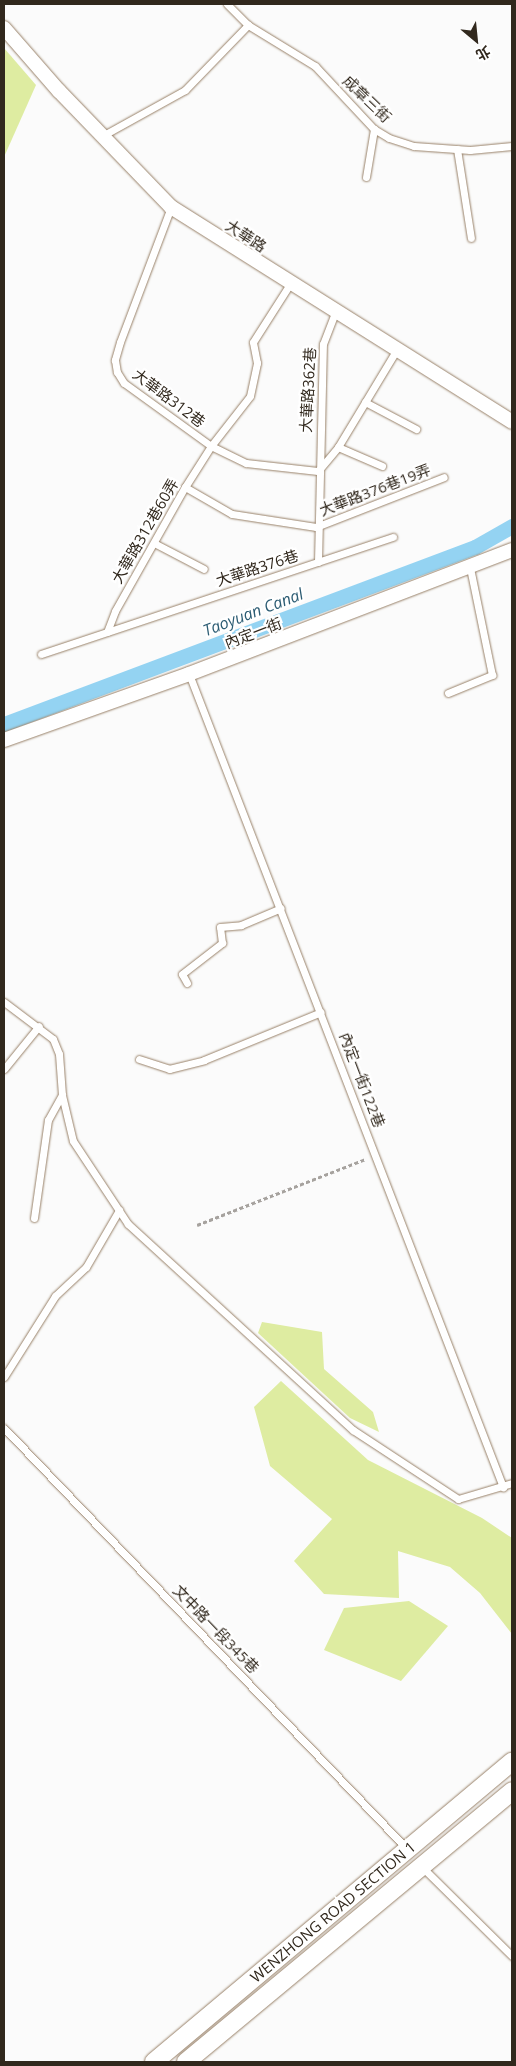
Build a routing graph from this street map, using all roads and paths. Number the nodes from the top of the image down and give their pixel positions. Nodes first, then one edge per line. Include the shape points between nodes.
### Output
1 (227, 4) edge
2 (248, 25) junction
3 (4, 28) edge
4 (374, 129) junction
5 (102, 136) junction
6 (512, 146) edge
7 (458, 149) junction
8 (366, 177) dead end
9 (171, 207) junction
10 (470, 238) dead end
11 (290, 284) junction
12 (335, 313) junction
13 (396, 351) junction
14 (366, 402) junction
15 (512, 422) edge
16 (416, 429) dead end
17 (211, 446) junction
18 (338, 447) junction
19 (382, 466) dead end
20 (318, 471) junction
21 (444, 477) dead end
22 (185, 487) junction
23 (316, 527) junction
24 (392, 537) dead end
25 (154, 543) junction
26 (512, 550) edge
27 (318, 562) junction
28 (470, 568) junction
29 (204, 569) dead end
30 (107, 632) junction
31 (41, 654) dead end
32 (189, 674) junction
33 (448, 693) dead end
34 (4, 740) edge
35 (280, 908) junction
36 (187, 983) dead end
37 (4, 1002) edge
38 (321, 1012) junction
39 (39, 1026) junction
40 (139, 1059) dead end
41 (4, 1069) edge
42 (62, 1095) junction
43 (376, 1155) junction
44 (119, 1210) junction
45 (34, 1218) dead end
46 (197, 1225) dead end
47 (4, 1377) edge
48 (4, 1428) edge
49 (512, 1483) edge
50 (503, 1487) junction
51 (512, 1762) edge
52 (512, 1791) edge
53 (408, 1850) junction
54 (422, 1867) junction
55 (512, 1956) edge
56 (240, 1990) junction
57 (254, 2006) junction
58 (154, 2062) edge
59 (186, 2062) edge

1 - 2 lane, 成章三街
2 - 4 lane, 成章三街 via 315,66
2 - 5 lane via 186,90
3 - 5 street, 大華路
4 - 7 lane, 成章三街 via 414,146
4 - 8 lane
5 - 9 street, 大華路
6 - 7 lane, 成章三街
7 - 10 lane
9 - 11 street, 大華路
9 - 17 lane, 大華路312巷 via 120,342 115,360 117,372 124,383
11 - 12 street, 大華路
11 - 17 lane, 大華路312巷60弄 via 253,342 257,363 250,396
12 - 13 street, 大華路
12 - 20 lane, 大華路362巷 via 323,344
13 - 14 lane
13 - 15 street, 大華路
14 - 16 lane
14 - 18 lane
17 - 20 lane, 大華路312巷 via 246,463
17 - 22 lane, 大華路312巷60弄
18 - 19 lane
18 - 20 lane
20 - 23 lane, 大華路376巷
21 - 23 lane, 大華路376巷19弄
22 - 23 lane via 232,514
22 - 25 lane, 大華路312巷60弄
23 - 27 lane, 大華路376巷
24 - 27 lane
25 - 29 lane
25 - 30 lane, 大華路312巷60弄 via 115,611
26 - 28 street, 內定一街
27 - 30 lane, 大華路376巷
28 - 32 street, 內定一街
28 - 33 lane via 492,675
30 - 31 lane, 大華路376巷
32 - 34 street, 內定一街
32 - 35 lane, 內定一街122巷
35 - 36 lane via 241,926 220,927 222,944 182,974
35 - 38 lane, 內定一街122巷
37 - 39 lane
38 - 40 lane via 204,1060 169,1069
38 - 43 lane, 內定一街122巷
39 - 41 lane
39 - 42 lane via 53,1039 59,1054
42 - 44 lane via 73,1142
42 - 45 lane via 48,1120
43 - 46 path
43 - 50 lane, 內定一街122巷
44 - 47 lane via 86,1267 55,1296
44 - 50 lane via 128,1224 353,1430 458,1499
48 - 53 lane, 文中路一段345巷
49 - 50 lane
51 - 53 street, WENZHONG ROAD SECTION 1
52 - 54 street, WENZHONG ROAD SECTION 1
53 - 54 street
53 - 56 street, WENZHONG ROAD SECTION 1
54 - 55 lane
54 - 57 street, WENZHONG ROAD SECTION 1
56 - 57 street
56 - 58 street, WENZHONG ROAD SECTION 1
57 - 59 street, WENZHONG ROAD SECTION 1

